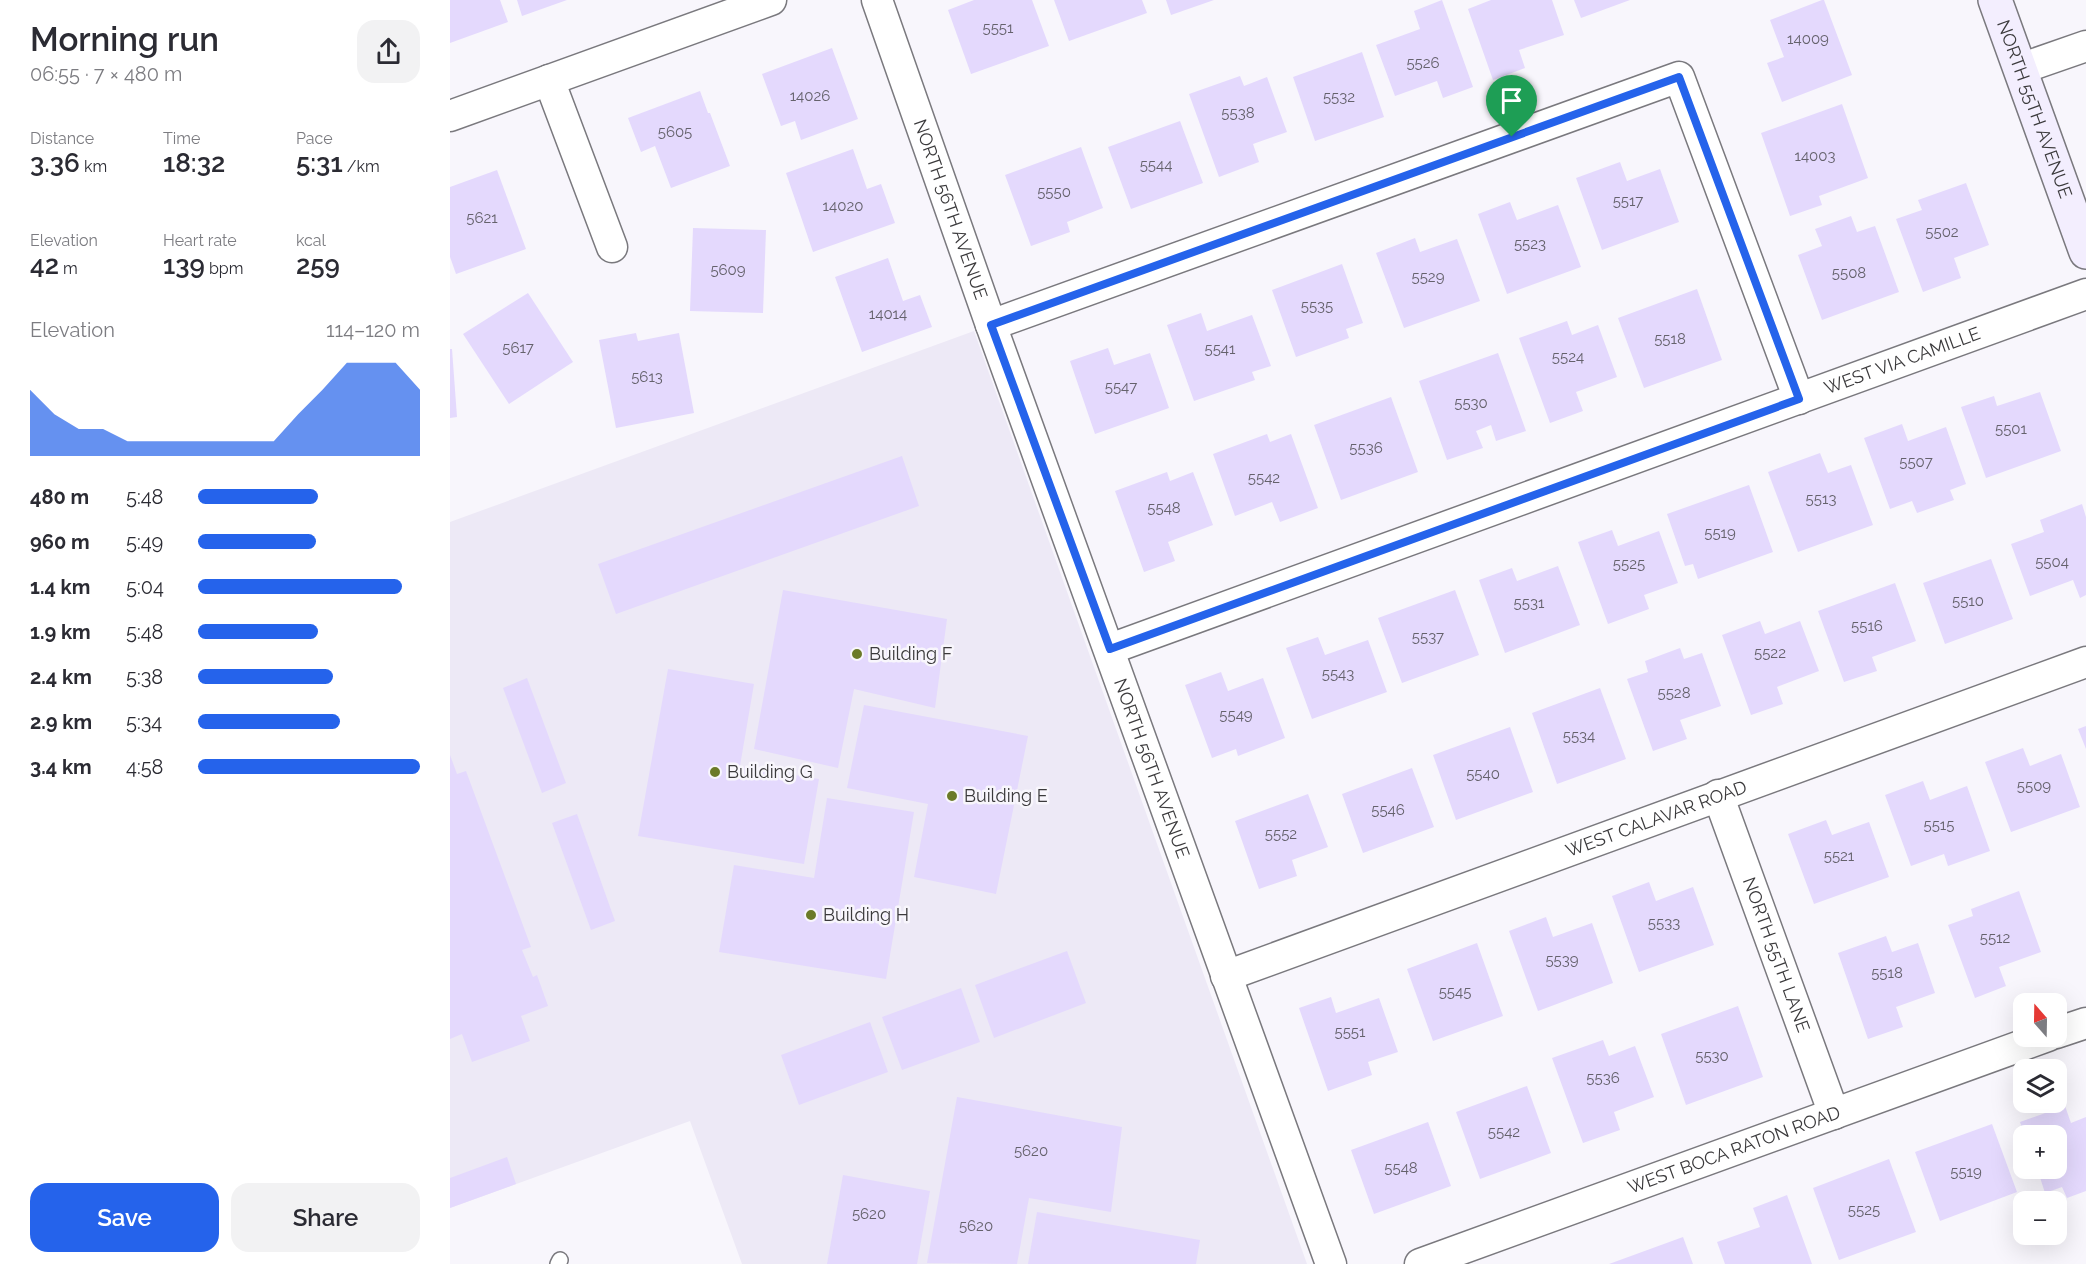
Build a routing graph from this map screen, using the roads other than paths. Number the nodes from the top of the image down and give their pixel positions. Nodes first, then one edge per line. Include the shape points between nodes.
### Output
1 (771, 0) edge
2 (877, 0) edge
3 (1995, 0) edge
4 (2086, 46) edge
5 (2020, 69) junction
6 (549, 80) junction
7 (450, 116) edge
8 (612, 247) dead end
9 (2086, 252) edge
10 (2086, 294) edge
11 (991, 325) junction
12 (1799, 399) junction
13 (1110, 649) junction
14 (2086, 662) edge
15 (1718, 795) junction
16 (1226, 976) junction
17 (2086, 1023) edge
18 (2067, 1029) edge
19 (2018, 1047) edge
20 (1834, 1114) junction
21 (1331, 1264) edge
22 (1420, 1264) edge

1 - 6 street
2 - 11 street, NORTH 56TH AVENUE
3 - 5 street, NORTH 55TH AVENUE
4 - 5 street
5 - 9 street, NORTH 55TH AVENUE
6 - 7 street
6 - 8 street
10 - 12 street, WEST VIA CAMILLE
11 - 12 street via 1679,77
11 - 13 street, NORTH 56TH AVENUE
12 - 13 street, WEST VIA CAMILLE
13 - 16 street, NORTH 56TH AVENUE
14 - 15 street, WEST CALAVAR ROAD
15 - 16 street, WEST CALAVAR ROAD
15 - 20 street, NORTH 55TH LANE
16 - 21 street, NORTH 56TH AVENUE
17 - 18 street
19 - 20 street, WEST BOCA RATON ROAD
20 - 22 street, WEST BOCA RATON ROAD

